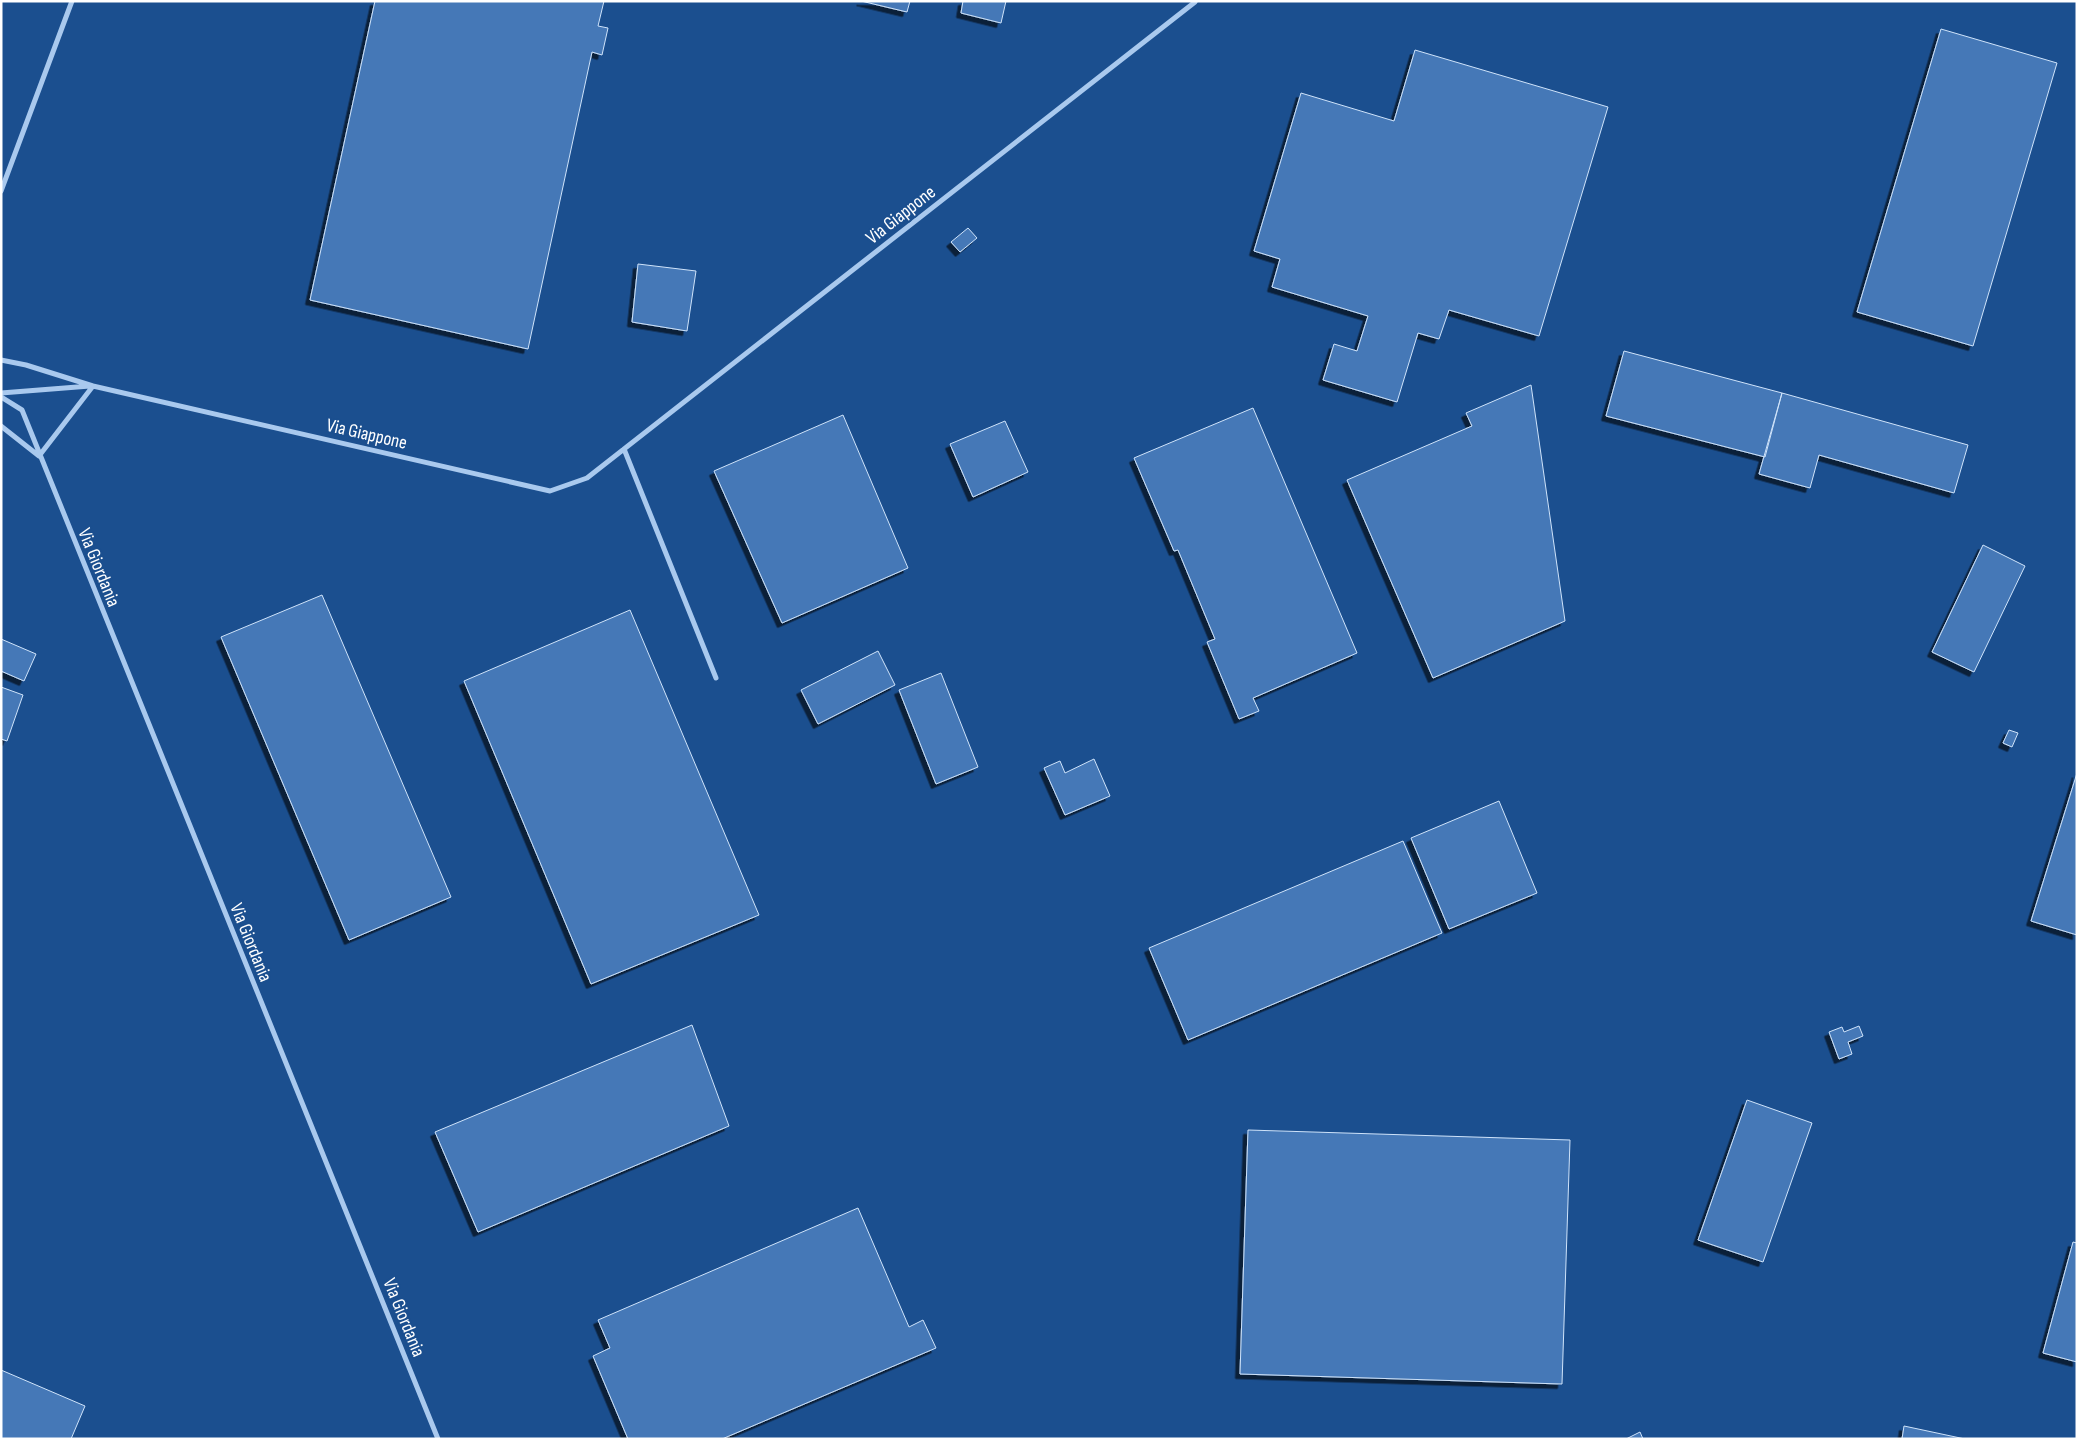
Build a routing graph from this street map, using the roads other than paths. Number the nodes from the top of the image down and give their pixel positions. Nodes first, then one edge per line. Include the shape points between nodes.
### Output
1 (72, 1) edge
2 (1195, 2) edge
3 (1, 192) edge
4 (1, 360) edge
5 (93, 386) junction
6 (1, 393) edge
7 (1, 397) edge
8 (1, 426) edge
9 (624, 450) junction
10 (39, 456) junction
11 (716, 678) dead end
12 (438, 1439) edge

1 - 3 street
2 - 9 street, Via Giappone
4 - 5 street, Via Giappone
5 - 6 street, Via Giappone
5 - 9 street, Via Giappone via 550,491 587,478
5 - 10 street
7 - 10 street, Via Giordania via 22,410
8 - 10 street, Via Giordania
9 - 11 street
10 - 12 street, Via Giordania

